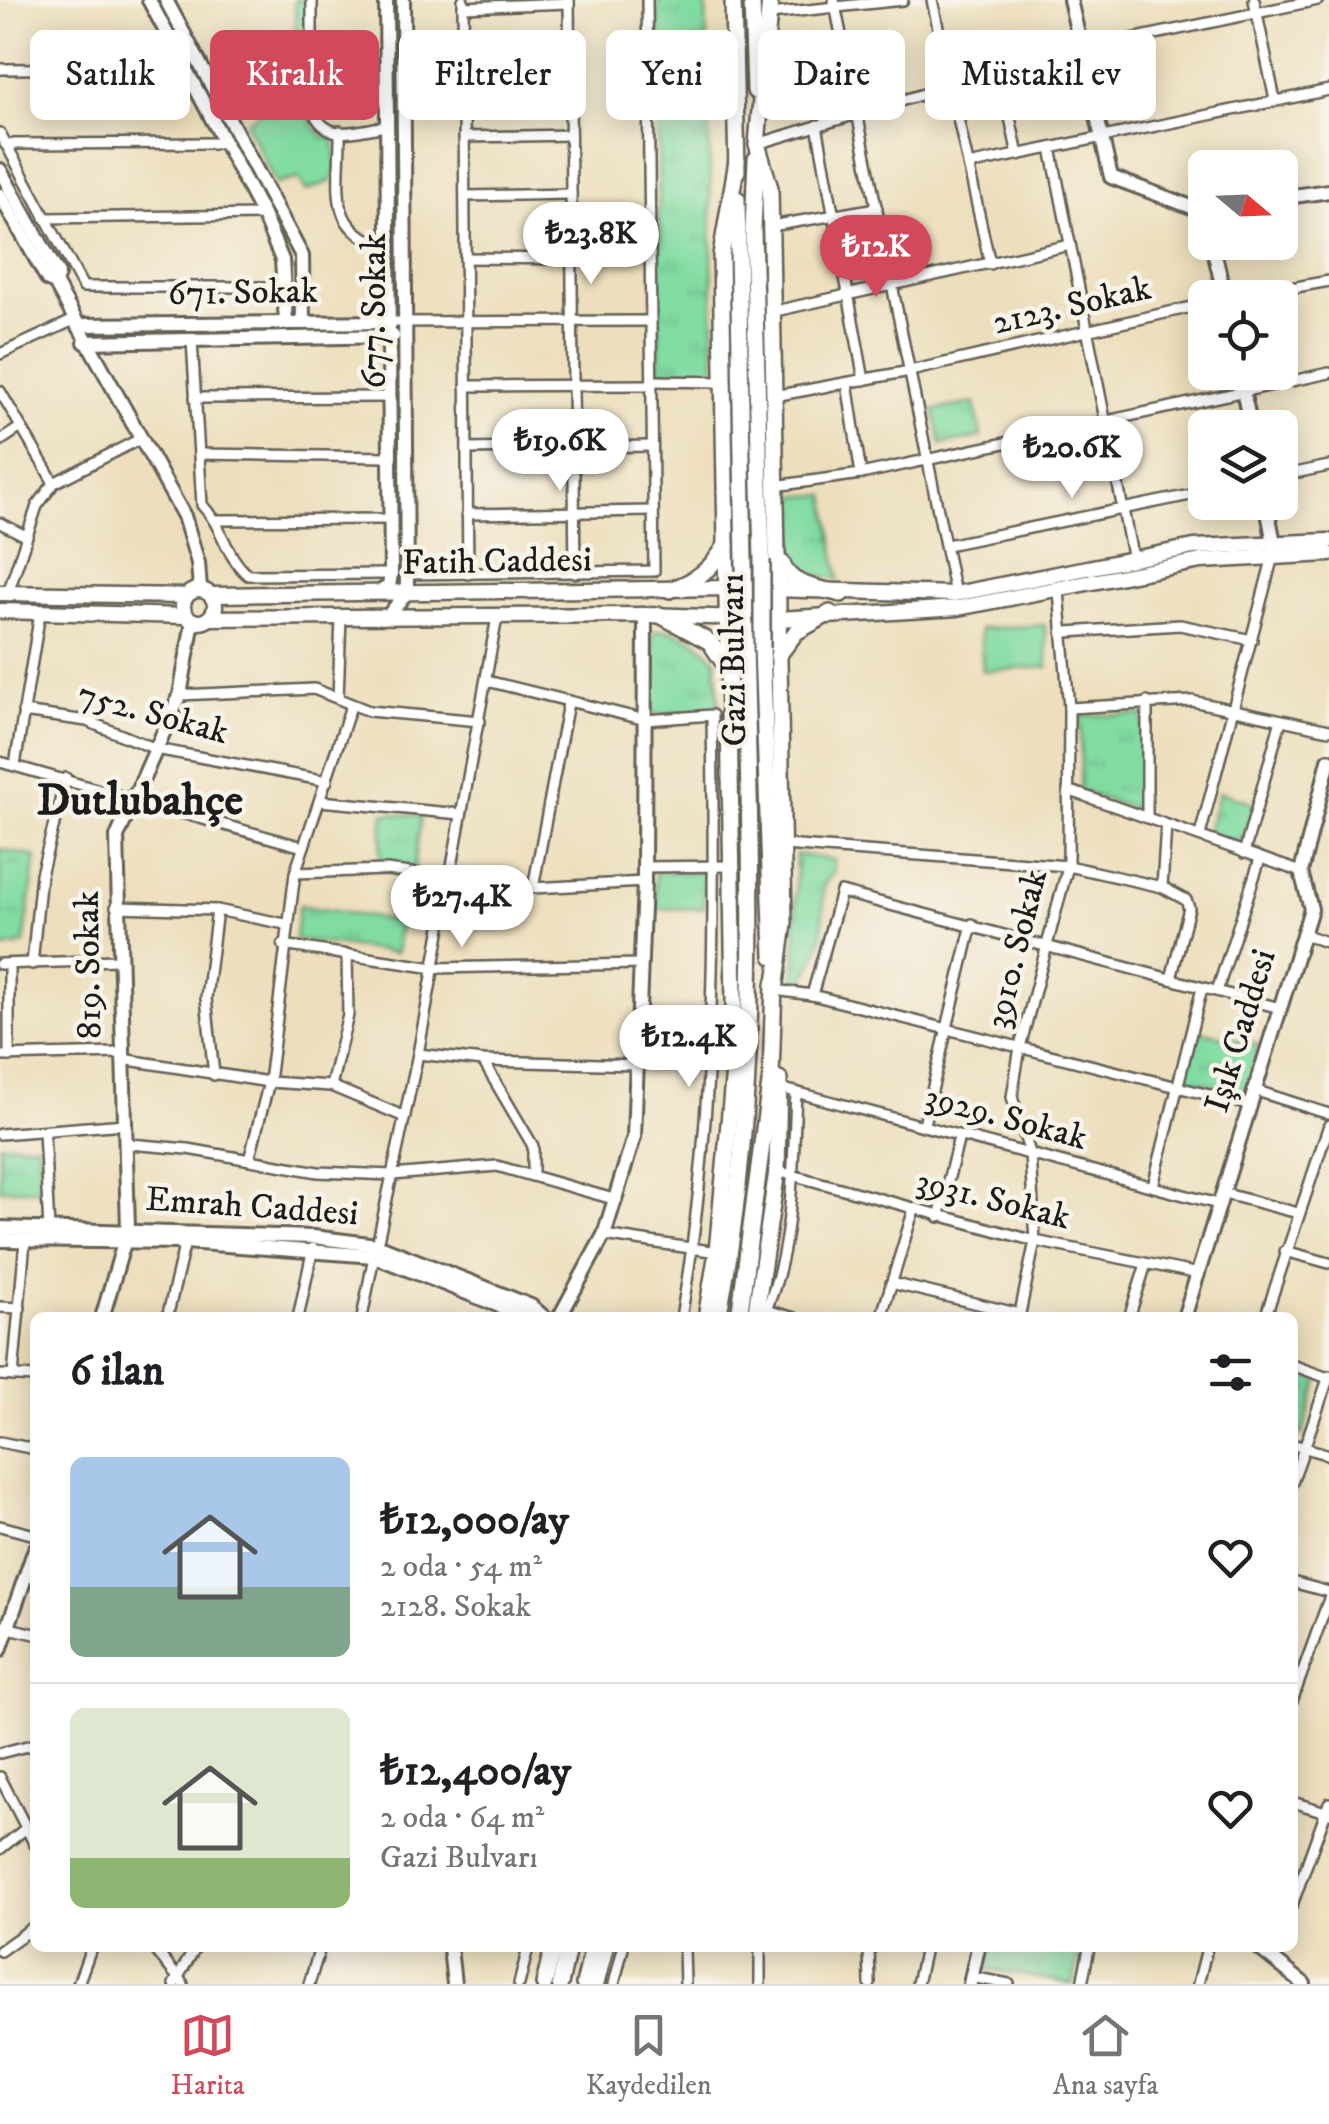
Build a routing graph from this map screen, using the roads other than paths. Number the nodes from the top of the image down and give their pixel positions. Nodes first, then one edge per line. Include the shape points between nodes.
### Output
1 (149, 0) edge
2 (166, 0) edge
3 (312, 0) edge
4 (386, 0) edge
5 (404, 0) edge
6 (647, 0) edge
7 (733, 0) edge
8 (752, 0) edge
9 (903, 0) edge
10 (932, 0) edge
11 (1070, 0) edge
12 (1254, 0) edge
13 (1318, 0) edge
14 (569, 2) edge
15 (463, 3) edge
16 (835, 4) edge
17 (770, 7) edge
18 (1257, 12) junction
19 (165, 30) edge
20 (463, 30) edge
21 (569, 30) edge
22 (840, 30) edge
23 (939, 30) edge
24 (1076, 30) edge
25 (1156, 33) edge
26 (200, 62) junction
27 (190, 67) edge
28 (0, 68) edge
29 (30, 68) edge
30 (190, 78) edge
31 (1329, 90) edge
32 (1275, 100) junction
33 (464, 120) edge
34 (570, 120) edge
35 (830, 120) edge
36 (859, 120) edge
37 (958, 120) edge
38 (1011, 120) edge
39 (1096, 120) edge
40 (817, 124) junction
41 (388, 126) junction
42 (340, 131) junction
43 (570, 136) junction
44 (1099, 136) junction
45 (464, 137) junction
46 (3, 138) edge
47 (224, 143) junction
48 (757, 144) junction
49 (1051, 148) junction
50 (1018, 155) junction
51 (737, 160) junction
52 (968, 165) junction
53 (0, 170) edge
54 (1329, 191) edge
55 (571, 194) junction
56 (1298, 195) edge
57 (465, 196) junction
58 (1, 200) edge
59 (1188, 206) edge
60 (877, 208) junction
61 (263, 214) junction
62 (830, 217) junction
63 (45, 218) junction
64 (770, 226) junction
65 (388, 245) junction
66 (1070, 245) junction
67 (465, 258) junction
68 (572, 260) junction
69 (990, 264) junction
70 (1329, 281) edge
71 (55, 283) junction
72 (892, 284) junction
73 (286, 287) junction
74 (1298, 287) edge
75 (845, 297) junction
76 (1188, 308) edge
77 (771, 312) junction
78 (572, 321) junction
79 (651, 321) junction
80 (75, 322) junction
81 (286, 322) junction
82 (303, 322) junction
83 (466, 322) junction
84 (389, 329) junction
85 (406, 329) junction
86 (1090, 330) junction
87 (192, 340) junction
88 (85, 342) junction
89 (0, 354) edge
90 (910, 371) junction
91 (1329, 374) edge
92 (864, 380) junction
93 (724, 382) junction
94 (652, 383) junction
95 (847, 383) junction
96 (573, 385) junction
97 (466, 386) junction
98 (0, 391) edge
99 (1243, 392) junction
100 (774, 396) junction
101 (390, 397) junction
102 (196, 398) junction
103 (1247, 410) edge
104 (1104, 422) junction
105 (20, 427) junction
106 (138, 440) junction
107 (0, 441) edge
108 (652, 446) junction
109 (574, 448) junction
110 (467, 449) junction
111 (198, 454) junction
112 (390, 457) junction
113 (930, 457) junction
114 (1329, 466) edge
115 (1298, 472) edge
116 (860, 474) junction
117 (54, 484) junction
118 (776, 486) junction
119 (1188, 496) edge
120 (653, 510) junction
121 (1124, 510) junction
122 (575, 513) junction
123 (467, 514) junction
124 (184, 516) junction
125 (213, 516) junction
126 (391, 519) junction
127 (1269, 520) edge
128 (0, 523) edge
129 (26, 536) junction
130 (728, 541) junction
131 (1329, 541) edge
132 (778, 544) junction
133 (947, 545) junction
134 (1274, 550) junction
135 (1329, 554) edge
136 (1133, 560) junction
137 (391, 574) junction
138 (407, 574) junction
139 (468, 574) junction
140 (575, 574) junction
141 (729, 588) junction
142 (782, 588) junction
143 (670, 590) junction
144 (1059, 590) junction
145 (206, 592) junction
146 (407, 592) junction
147 (4, 593) edge
148 (378, 593) junction
149 (841, 594) junction
150 (955, 594) junction
151 (185, 596) junction
152 (0, 612) edge
153 (830, 612) junction
154 (40, 613) junction
155 (653, 615) junction
156 (388, 616) junction
157 (341, 617) junction
158 (497, 617) junction
159 (210, 618) junction
160 (728, 618) junction
161 (190, 619) junction
162 (780, 619) junction
163 (1066, 632) junction
164 (1252, 640) junction
165 (778, 656) junction
166 (728, 673) junction
167 (486, 682) junction
168 (180, 696) junction
169 (338, 698) junction
170 (1147, 702) junction
171 (568, 703) junction
172 (351, 706) junction
173 (1070, 708) junction
174 (1235, 710) junction
175 (23, 712) junction
176 (646, 720) junction
177 (1281, 720) junction
178 (480, 721) junction
179 (1329, 730) edge
180 (156, 749) junction
181 (1329, 760) edge
182 (0, 762) edge
183 (14, 765) junction
184 (66, 778) junction
185 (327, 781) junction
186 (1068, 790) junction
187 (133, 797) junction
188 (320, 802) junction
189 (461, 814) junction
190 (1147, 817) junction
191 (1166, 825) junction
192 (1200, 835) junction
193 (784, 845) junction
194 (303, 847) junction
195 (1244, 852) junction
196 (1260, 859) junction
197 (714, 866) junction
198 (732, 866) junction
199 (1068, 866) junction
200 (1301, 872) junction
201 (295, 873) junction
202 (644, 874) junction
203 (449, 880) junction
204 (1162, 887) junction
205 (532, 888) junction
206 (116, 908) junction
207 (217, 910) junction
208 (285, 924) junction
209 (972, 924) junction
210 (1303, 934) junction
211 (1329, 943) edge
212 (283, 945) junction
213 (1049, 948) junction
214 (347, 955) junction
215 (117, 960) junction
216 (5, 964) edge
217 (32, 964) junction
218 (641, 964) junction
219 (434, 968) junction
220 (1171, 979) junction
221 (1202, 988) junction
222 (775, 990) junction
223 (1217, 991) junction
224 (812, 995) junction
225 (1280, 1008) junction
226 (753, 1012) junction
227 (947, 1028) junction
228 (773, 1035) junction
229 (1020, 1047) junction
230 (418, 1054) junction
231 (4, 1056) edge
232 (121, 1056) junction
233 (735, 1059) junction
234 (483, 1061) junction
235 (638, 1062) junction
236 (711, 1062) junction
237 (214, 1075) junction
238 (268, 1082) junction
239 (331, 1086) junction
240 (1179, 1086) junction
241 (788, 1090) junction
242 (1254, 1090) junction
243 (1250, 1106) junction
244 (1329, 1114) edge
245 (405, 1117) junction
246 (126, 1124) junction
247 (924, 1124) junction
248 (44, 1131) junction
249 (1328, 1131) edge
250 (0, 1134) edge
251 (959, 1137) junction
252 (129, 1144) junction
253 (1030, 1153) junction
254 (250, 1160) junction
255 (533, 1174) junction
256 (784, 1174) junction
257 (392, 1175) junction
258 (1154, 1186) junction
259 (1220, 1198) junction
260 (617, 1200) junction
261 (914, 1210) junction
262 (1298, 1213) junction
263 (939, 1217) junction
264 (0, 1228) edge
265 (49, 1230) junction
266 (125, 1236) junction
267 (604, 1236) junction
268 (0, 1240) edge
269 (25, 1241) junction
270 (1035, 1241) junction
271 (185, 1242) junction
272 (313, 1248) junction
273 (693, 1249) junction
274 (376, 1251) junction
275 (1285, 1251) junction
276 (717, 1252) junction
277 (1329, 1263) edge
278 (1146, 1264) junction
279 (1198, 1274) junction
280 (891, 1283) junction
281 (0, 1307) edge
282 (20, 1308) junction
283 (104, 1312) edge
284 (168, 1312) edge
285 (299, 1312) edge
286 (363, 1312) edge
287 (516, 1312) edge
288 (538, 1312) edge
289 (562, 1312) edge
290 (681, 1312) edge
291 (707, 1312) edge
292 (719, 1312) edge
293 (741, 1312) edge
294 (761, 1312) edge
295 (884, 1312) edge
296 (1003, 1312) edge
297 (1020, 1312) edge
298 (1130, 1312) edge
299 (1186, 1312) edge
300 (1267, 1312) edge
301 (1298, 1367) edge
302 (0, 1376) edge
303 (13, 1376) junction
304 (30, 1377) edge
305 (1329, 1377) edge
306 (0, 1442) edge
307 (1298, 1446) edge
308 (30, 1448) edge
309 (1304, 1448) junction
310 (1329, 1455) edge
311 (1298, 1466) edge
312 (0, 1526) edge
313 (30, 1534) edge
314 (30, 1562) edge
315 (1298, 1584) edge
316 (1329, 1595) edge
317 (5, 1627) edge
318 (30, 1633) edge
319 (0, 1650) edge
320 (1298, 1684) edge
321 (30, 1745) edge
322 (0, 1753) edge
323 (0, 1777) edge
324 (1298, 1803) edge
325 (1328, 1809) edge
326 (26, 1830) junction
327 (30, 1836) edge
328 (0, 1848) edge
329 (1298, 1889) edge
330 (30, 1930) edge
331 (0, 1951) edge
332 (90, 1952) edge
333 (157, 1952) edge
334 (194, 1952) edge
335 (319, 1952) edge
336 (450, 1952) edge
337 (527, 1952) edge
338 (552, 1952) edge
339 (567, 1952) edge
340 (592, 1952) edge
341 (604, 1952) edge
342 (622, 1952) edge
343 (684, 1952) edge
344 (760, 1952) edge
345 (869, 1952) edge
346 (924, 1952) edge
347 (977, 1952) edge
348 (1088, 1952) edge
349 (1206, 1952) edge
350 (1275, 1953) edge
351 (971, 1980) edge
352 (178, 1982) edge
353 (78, 1984) edge
354 (308, 1984) edge
355 (454, 1984) edge
356 (520, 1984) edge
357 (544, 1984) edge
358 (560, 1984) edge
359 (584, 1984) edge
360 (596, 1984) edge
361 (614, 1984) edge
362 (684, 1984) edge
363 (760, 1984) edge
364 (870, 1984) edge
365 (916, 1984) edge
366 (1009, 1984) edge
367 (1082, 1984) edge
368 (1198, 1984) edge
369 (1304, 1984) edge

1 - 19 street
2 - 26 street
3 - 42 street via 312,108 319,126
4 - 41 street, 677. Sokak
5 - 85 street, 677. Sokak
6 - 79 street
7 - 51 highway, Gazi Bulvarı
8 - 48 highway, Gazi Bulvarı
9 - 16 street
10 - 23 street
11 - 24 street
12 - 18 street
13 - 18 street
14 - 15 street
14 - 21 street
15 - 20 street
16 - 17 street
16 - 22 street
17 - 48 highway
18 - 25 street
18 - 32 street
26 - 27 street
26 - 82 street via 302,256
28 - 29 street
30 - 47 street
31 - 32 street
32 - 44 street
33 - 45 street
34 - 43 street
35 - 40 street
36 - 60 street
37 - 52 street
38 - 50 street
39 - 44 street
40 - 48 street
40 - 62 street
41 - 42 street
41 - 65 street, 677. Sokak
42 - 65 street via 348,228 360,240
43 - 45 street
43 - 55 street
44 - 49 street
44 - 59 street via 1111,176
45 - 57 street
46 - 47 street
46 - 63 street
47 - 61 street
48 - 64 highway via 770,188
48 - 222 highway, Gazi Bulvarı, bridge via 753,230
49 - 50 street
49 - 66 street
50 - 52 street
51 - 93 highway via 720,255
51 - 226 highway, Gazi Bulvarı, bridge
52 - 69 street
53 - 71 street via 58,274
54 - 56 street
55 - 57 street
55 - 68 street
57 - 67 street
58 - 71 street
60 - 62 street
60 - 72 street
61 - 63 street
61 - 73 street
62 - 64 street
62 - 75 street
63 - 73 street via 83,287
64 - 77 highway
65 - 84 street, 677. Sokak
66 - 69 street
66 - 86 street
67 - 68 street
67 - 83 street
68 - 78 street
69 - 72 street
70 - 74 street
71 - 80 street
72 - 75 street
72 - 90 street
73 - 81 street
75 - 77 street
75 - 92 street
76 - 86 street, 2123. Sokak
77 - 100 highway
78 - 79 street, 671. Sokak
78 - 83 street, 671. Sokak
78 - 96 street
79 - 94 street
80 - 81 street, 671. Sokak
80 - 88 street
80 - 89 street
81 - 82 street, 671. Sokak
82 - 84 street, 671. Sokak
83 - 85 street, 671. Sokak
83 - 97 street
84 - 85 street, 671. Sokak
84 - 87 street, 671. Sokak
84 - 101 street, 677. Sokak
85 - 138 street, 677. Sokak
86 - 90 street, 2123. Sokak
86 - 104 street
87 - 88 street, 671. Sokak
87 - 102 street
88 - 106 street
90 - 92 street, 2123. Sokak
90 - 113 street
91 - 99 street
92 - 95 street, 2123. Sokak
93 - 94 street
93 - 130 highway
94 - 96 street
94 - 108 street
95 - 100 street, 2123. Sokak
95 - 116 street
96 - 97 street
96 - 109 street
97 - 110 street
98 - 105 street
99 - 103 street
99 - 104 street
100 - 118 highway
101 - 102 street
101 - 112 street, 677. Sokak
102 - 111 street
104 - 113 street
104 - 121 street
105 - 107 street
105 - 117 street
106 - 117 street
106 - 124 street
108 - 109 street
108 - 120 street
109 - 110 street
109 - 122 street
110 - 123 street
111 - 112 street
111 - 125 street via 202,505
112 - 126 street, 677. Sokak
113 - 116 street
113 - 133 street
114 - 115 street
116 - 118 street
117 - 129 street
118 - 132 highway
119 - 121 street
120 - 122 street
120 - 140 street via 654,571
121 - 133 street
121 - 136 street
122 - 123 street
122 - 140 street
123 - 139 street
124 - 125 street
124 - 145 street
125 - 126 street
125 - 137 street via 235,564 248,574
126 - 137 street, 677. Sokak
127 - 134 street
128 - 129 street
129 - 147 street
130 - 141 highway
130 - 143 highway via 695,581
131 - 134 main road
132 - 142 highway
132 - 149 highway via 788,576
133 - 150 street
134 - 135 main road
134 - 136 main road, Fatih Caddesi via 1194,548
134 - 144 main road, Fatih Caddesi
134 - 164 street
136 - 150 main road, Fatih Caddesi
137 - 148 street via 389,586
138 - 139 street
138 - 146 street, 677. Sokak
139 - 140 street
141 - 142 main road, Fatih Caddesi
141 - 143 main road, Fatih Caddesi
141 - 160 highway
142 - 149 main road, Fatih Caddesi
142 - 162 highway
143 - 146 main road, Fatih Caddesi
144 - 153 main road, Fatih Caddesi via 958,608
144 - 163 street, 3910. Sokak
145 - 148 main road, Fatih Caddesi
145 - 151 main road
145 - 159 main road via 215,607
146 - 148 main road, Fatih Caddesi
146 - 156 street
147 - 151 main road
149 - 150 main road, Fatih Caddesi
151 - 161 main road
152 - 154 main road, Fatih Caddesi
153 - 162 main road, Fatih Caddesi
153 - 165 highway via 796,632
154 - 161 main road, Fatih Caddesi
154 - 175 street
155 - 158 main road, Fatih Caddesi
155 - 160 main road, Fatih Caddesi
155 - 166 highway via 710,642
155 - 176 street
156 - 157 main road, Fatih Caddesi
156 - 158 main road, Fatih Caddesi
157 - 159 main road, Fatih Caddesi
157 - 169 street
158 - 167 street
159 - 161 main road, Fatih Caddesi
160 - 162 main road, Fatih Caddesi
160 - 166 highway
161 - 168 street, 819. Sokak
162 - 165 highway
163 - 164 street via 1180,625
163 - 173 street, 3910. Sokak
164 - 174 street
165 - 193 highway
166 - 198 highway
167 - 171 street
167 - 178 street
168 - 169 street via 314,689
168 - 180 street, 819. Sokak
169 - 172 street
170 - 173 street
170 - 174 street via 1192,701
170 - 190 street
171 - 176 street
171 - 205 street
172 - 178 street
172 - 185 street
173 - 186 street, 3910. Sokak
174 - 177 street
174 - 192 street
175 - 180 street, 752. Sokak via 88,721
175 - 183 street
176 - 197 street via 712,714
176 - 202 street
177 - 179 street
177 - 195 street
178 - 189 street
180 - 185 street, 752. Sokak
180 - 187 street, 819. Sokak
181 - 200 street, Işık Caddesi
182 - 183 street
183 - 184 street
184 - 187 street
184 - 217 street via 41,874
185 - 188 street
186 - 190 street
186 - 199 street, 3910. Sokak
187 - 194 street
187 - 206 street, 819. Sokak via 116,836
188 - 189 street
188 - 194 street
189 - 203 street
190 - 191 street
191 - 192 street
191 - 204 street
192 - 195 street
193 - 199 street
193 - 222 highway
194 - 201 street
195 - 196 street
196 - 200 street
196 - 223 street
197 - 198 street
197 - 202 street
197 - 236 street
198 - 226 highway
198 - 233 highway
199 - 204 street
199 - 213 street, 3910. Sokak
200 - 210 street, Işık Caddesi via 1310,908
201 - 203 street via 386,870
201 - 208 street
202 - 205 street
202 - 218 street
203 - 205 street
203 - 219 street
204 - 220 street via 1189,908
206 - 207 street
206 - 215 street, 819. Sokak
207 - 208 street
207 - 237 street via 206,998
208 - 212 street
209 - 213 street
209 - 224 street via 841,892
209 - 227 street
210 - 211 street
210 - 225 street, Işık Caddesi
212 - 214 street
212 - 238 street
213 - 220 street
213 - 229 street, 3910. Sokak
214 - 219 street
214 - 239 street via 348,1015
215 - 217 street
215 - 232 street, 819. Sokak
216 - 217 street
216 - 231 street
218 - 219 street
218 - 235 street
219 - 230 street
220 - 221 street
221 - 223 street
221 - 240 street
222 - 224 street
222 - 228 highway, Gazi Bulvarı
223 - 225 street
224 - 227 street
225 - 242 street, Işık Caddesi
226 - 292 highway, Gazi Bulvarı
227 - 229 street
227 - 247 street
228 - 241 highway
228 - 293 highway, Gazi Bulvarı
229 - 240 street
229 - 253 street, 3910. Sokak via 1012,1097
230 - 234 street
230 - 245 street
231 - 232 street
232 - 237 street
232 - 246 street, 819. Sokak
233 - 236 street
233 - 276 highway
234 - 235 street
234 - 255 street via 534,1146
235 - 236 street
235 - 260 street via 634,1137
236 - 273 street
237 - 238 street
238 - 239 street
238 - 254 street
239 - 245 street
240 - 243 street
240 - 258 street
241 - 247 street, 3929. Sokak
241 - 256 highway
242 - 243 street, Işık Caddesi
242 - 244 street
243 - 259 street, Işık Caddesi
245 - 257 street
246 - 248 street
246 - 252 street, 819. Sokak
247 - 251 street, 3929. Sokak
248 - 250 street
248 - 265 street
249 - 262 street
251 - 253 street, 3929. Sokak
251 - 263 street
252 - 254 street
252 - 266 street, 819. Sokak
253 - 258 street, 3929. Sokak
253 - 270 street, 3910. Sokak
254 - 257 street via 280,1169
255 - 257 street via 497,1166
255 - 260 street
256 - 261 street, 3931. Sokak
256 - 294 highway
257 - 274 street
258 - 259 street, 3929. Sokak
259 - 262 street, 3929. Sokak
259 - 279 street, Işık Caddesi
260 - 267 street
261 - 263 street, 3931. Sokak
261 - 280 street
262 - 275 street
263 - 270 street, 3931. Sokak
264 - 265 street, Emrah Caddesi
265 - 266 street, Emrah Caddesi
266 - 269 street, Emrah Caddesi
266 - 271 street, Emrah Caddesi
266 - 274 street, Emrah Caddesi via 314,1237
266 - 283 street, 819. Sokak
267 - 273 street
267 - 289 street
268 - 269 street, Emrah Caddesi
269 - 282 street
270 - 278 street, 3931. Sokak
270 - 297 street, 3910. Sokak
271 - 272 street, Emrah Caddesi
271 - 284 street
272 - 274 street, Emrah Caddesi
272 - 285 street
273 - 276 street
273 - 290 street
274 - 286 street
274 - 287 street, Emrah Caddesi
274 - 288 street, Emrah Caddesi
275 - 277 street
275 - 300 street
276 - 291 highway
278 - 279 street, 3931. Sokak
278 - 298 street
279 - 299 street, Işık Caddesi
280 - 295 street
280 - 296 street
281 - 282 street
282 - 303 street
301 - 305 street
302 - 303 street
303 - 304 street
305 - 309 street
306 - 308 street
307 - 309 street
309 - 310 street
309 - 311 street
312 - 313 street
314 - 317 street
315 - 316 street
316 - 320 street
317 - 318 street
317 - 319 street
321 - 322 street
323 - 326 street
324 - 325 street
325 - 329 street
326 - 327 street
326 - 328 street
330 - 331 street
332 - 353 street
333 - 352 street
334 - 352 street
335 - 354 street
336 - 355 street
337 - 356 street
338 - 357 highway
339 - 358 highway
340 - 359 highway
341 - 360 highway
342 - 361 street
343 - 362 street
344 - 363 street
345 - 364 street
346 - 365 street
347 - 351 street
348 - 367 street
349 - 368 street
350 - 369 street
351 - 366 street

